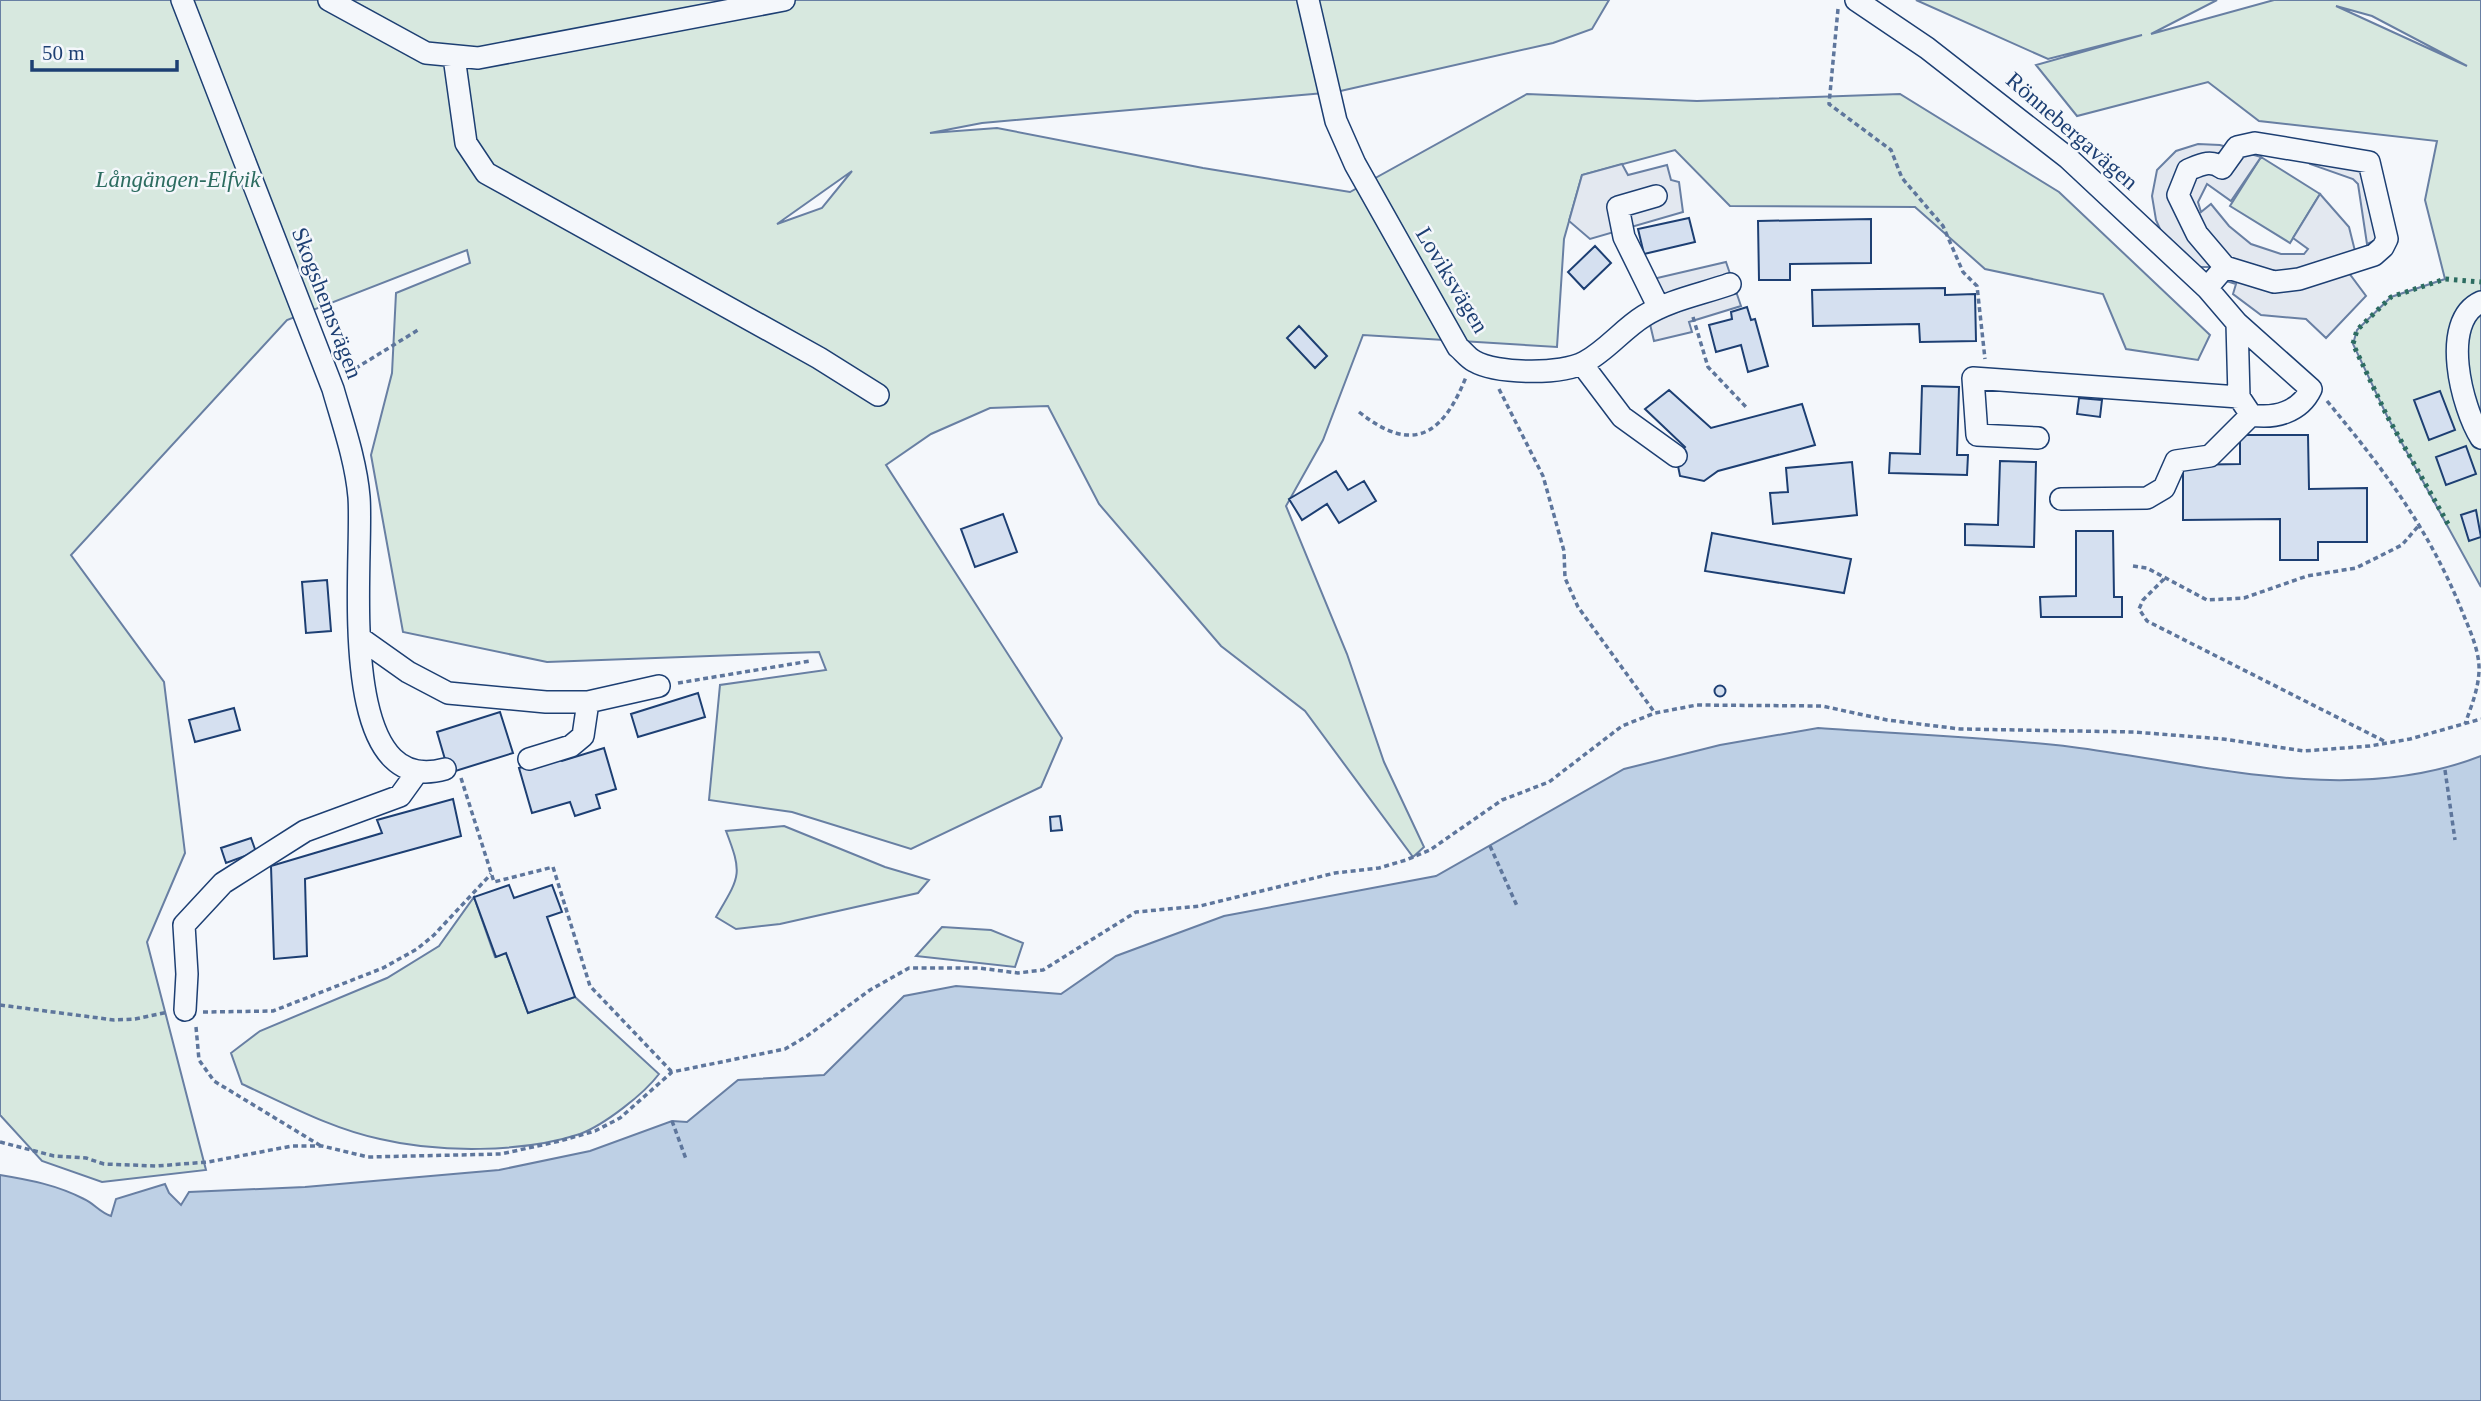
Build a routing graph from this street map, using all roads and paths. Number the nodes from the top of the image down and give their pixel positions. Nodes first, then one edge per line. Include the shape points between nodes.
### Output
1 (182, 0) edge
2 (329, 0) edge
3 (784, 0) edge
4 (1308, 0) edge
5 (1839, 0) edge
6 (1856, 0) edge
7 (454, 57) junction
8 (1656, 196) dead end
9 (2225, 267) junction
10 (1730, 284) dead end
11 (2207, 288) junction
12 (1688, 298) junction
13 (2481, 302) edge
14 (1659, 308) junction
15 (2237, 323) junction
16 (418, 330) dead end
17 (1480, 363) junction
18 (1582, 364) junction
19 (1987, 379) junction
20 (333, 389) junction
21 (2311, 389) junction
22 (878, 395) dead end
23 (2239, 397) junction
24 (1747, 408) dead end
25 (1359, 412) dead end
26 (2251, 415) junction
27 (2038, 438) dead end
28 (2481, 438) edge
29 (1676, 456) dead end
30 (2061, 499) dead end
31 (2420, 524) junction
32 (2133, 566) dead end
33 (2164, 579) junction
34 (360, 638) junction
35 (810, 661) dead end
36 (659, 686) joint
37 (588, 702) junction
38 (1655, 713) junction
39 (2481, 719) edge
40 (2465, 723) junction
41 (2388, 743) junction
42 (528, 759) dead end
43 (445, 769) joint
44 (2445, 770) dead end
45 (418, 771) junction
46 (2455, 840) dead end
47 (1490, 846) dead end
48 (491, 874) junction
49 (1517, 906) dead end
50 (0, 1005) edge
51 (190, 1011) junction
52 (672, 1072) junction
53 (672, 1121) dead end
54 (0, 1142) edge
55 (322, 1146) junction
56 (686, 1159) dead end

1 - 20 street, Skogshemsvägen
2 - 7 street via 426,53
3 - 7 street via 503,55
4 - 17 street, Loviksvägen via 1341,131 1355,164 1458,346
5 - 19 path via 1829,104 1891,150 1902,178 1943,226 1963,272 1977,286
6 - 11 street, Rönnebergavägen via 1938,56 2068,158
7 - 22 street via 466,143 486,173
8 - 14 street via 1618,207 1624,237
9 - 9 street via 2197,233 2178,195 2188,170 2216,163 2222,168 2237,147 2255,144 2369,162 2387,239 2374,254 2300,279 2274,282
9 - 11 street
10 - 12 street, Loviksvägen
11 - 15 street, Rönnebergavägen
12 - 14 street, Loviksvägen
12 - 24 path via 1708,367
13 - 28 street via 2464,316 2457,356 2467,405
14 - 18 street, Loviksvägen
15 - 21 street, Rönnebergavägen
15 - 23 street
16 - 20 path via 354,367
17 - 18 street, Loviksvägen via 1536,372
17 - 25 path via 1454,407 1436,426 1408,437 1376,426
17 - 38 path via 1543,476 1564,551 1565,578 1578,607
18 - 29 street via 1622,417
19 - 23 street
19 - 27 street via 1973,379 1977,435
20 - 34 street, Skogshemsvägen via 359,495
21 - 26 street via 2292,410
21 - 31 path via 2324,398 2396,486
23 - 26 street
26 - 30 street via 2210,456 2176,461 2164,488 2147,498
31 - 33 path via 2402,545 2356,568 2307,576 2244,598 2207,600
31 - 40 path via 2476,649 2479,670
32 - 33 path via 2147,568
33 - 41 path via 2139,609 2147,621
34 - 37 street via 448,693
34 - 45 street, Skogshemsvägen via 372,729 389,754
35 - 36 path
36 - 37 street
37 - 42 street via 583,736 571,746
38 - 41 path via 1697,705 1810,705 1961,729 2134,732 2304,751
38 - 52 path via 1622,726 1549,782 1502,800 1430,850 1406,860 1200,906 1136,912 1042,970 909,968 785,1049
39 - 40 path
40 - 41 path
43 - 45 street
43 - 48 path via 448,782 461,778
44 - 46 path
45 - 51 street via 400,796 304,831 223,883 184,925
47 - 49 path
48 - 51 path via 434,935 383,968 274,1011
48 - 52 path via 494,882 553,867 590,986
50 - 51 path via 114,1020
51 - 55 path via 196,1050 205,1071
52 - 55 path via 621,1118 595,1131 501,1154 368,1157
53 - 56 path
54 - 55 path via 104,1164 156,1166 208,1162 292,1146

